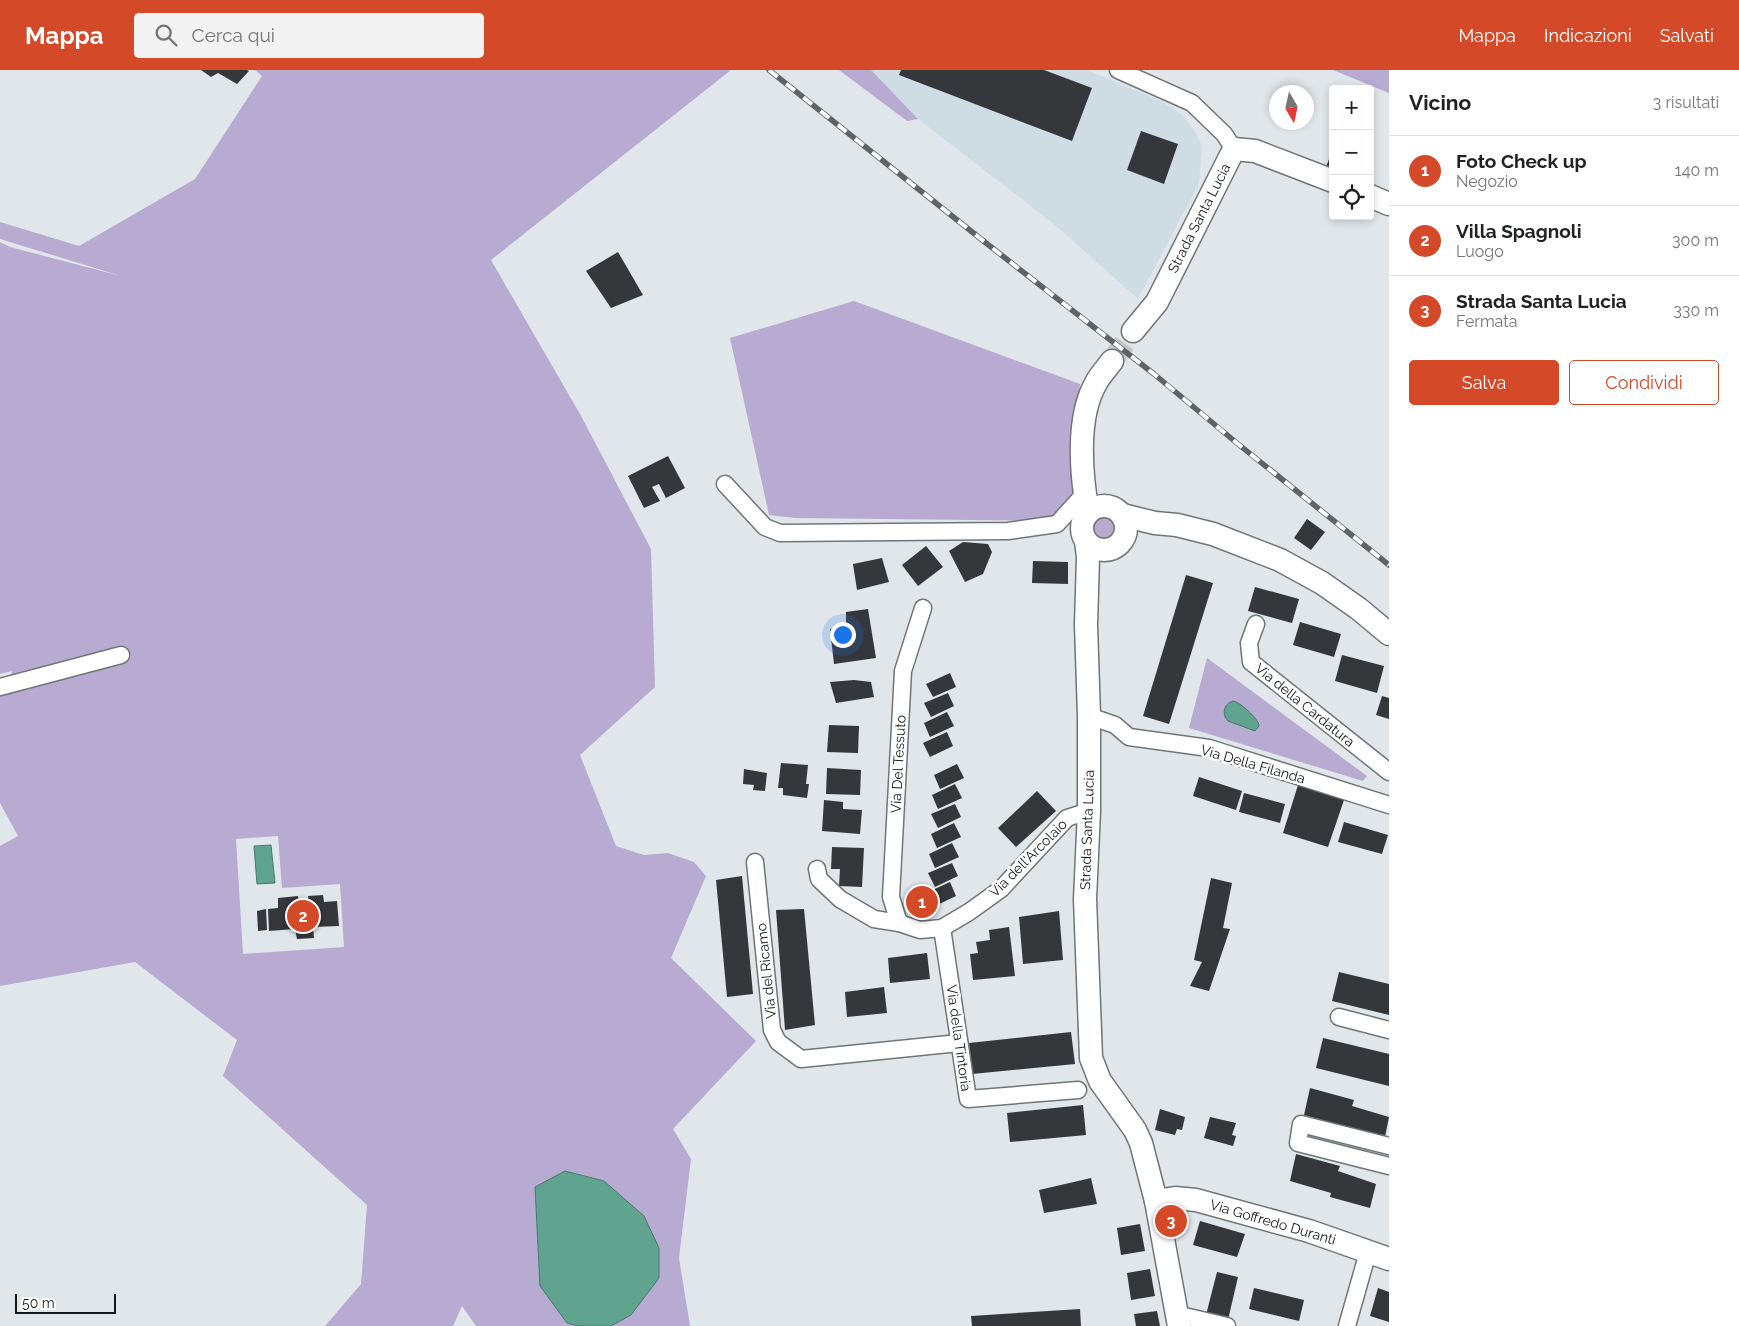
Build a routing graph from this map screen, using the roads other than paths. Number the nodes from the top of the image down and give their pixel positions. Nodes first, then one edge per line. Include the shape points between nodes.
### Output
1 (1118, 70) edge
2 (1234, 149) junction
3 (1329, 180) edge
4 (1374, 198) edge
5 (1389, 204) edge
6 (1133, 331) tunnel mouth
7 (1112, 361) tunnel mouth
8 (725, 484) dead end
9 (1086, 503) junction
10 (1123, 524) junction
11 (1086, 541) junction
12 (1108, 549) junction
13 (1086, 585) junction
14 (923, 608) dead end
15 (1256, 624) dead end
16 (1389, 634) edge
17 (121, 655) dead end
18 (0, 687) edge
19 (1089, 716) junction
20 (1389, 772) edge
21 (1386, 799) edge
22 (1089, 811) junction
23 (755, 862) dead end
24 (817, 869) dead end
25 (899, 923) junction
26 (942, 928) junction
27 (1339, 1017) dead end
28 (1389, 1030) edge
29 (960, 1043) junction
30 (1078, 1090) dead end
31 (1389, 1146) edge
32 (1389, 1166) edge
33 (1156, 1201) junction
34 (1368, 1252) junction
35 (1389, 1259) edge
36 (1177, 1320) edge
37 (1227, 1326) edge
38 (1347, 1326) edge

1 - 2 street, Strada Santa Lucia via 1192,103 1224,134
2 - 3 street via 1255,151
2 - 6 street, Strada Santa Lucia via 1157,302
4 - 5 street
7 - 9 street via 1095,383 1084,411 1082,463
8 - 9 street via 765,528 780,533 1008,531 1057,524
9 - 10 street via 1093,509 1105,506 1117,510
9 - 11 street, Strada Santa Lucia via 1082,523
10 - 12 street, Strada Santa Lucia via 1119,544
10 - 16 street via 1177,525 1213,534 1280,560 1322,583
11 - 12 street via 1096,548
11 - 13 street, Strada Santa Lucia
12 - 13 street, Strada Santa Lucia
13 - 19 street, Strada Santa Lucia
14 - 25 street, Via Del Tessuto via 903,671 891,897
15 - 20 street, Via della Cardatura via 1250,643 1251,662
17 - 18 street
19 - 21 street, Via Della Filanda via 1115,725 1128,737 1208,748
19 - 22 street, Strada Santa Lucia
22 - 26 street, Via dell'Arcolaio via 1067,818 1001,889
22 - 33 street, Strada Santa Lucia via 1085,899 1091,1058 1100,1081 1141,1143
23 - 29 street, Via del Ricamo via 772,1030 778,1042 801,1059
24 - 25 street, Via dell'Arcolaio via 819,879 840,898 874,919
25 - 26 street, Via dell'Arcolaio via 920,930
26 - 29 street, Via della Tintoria
27 - 28 street
29 - 30 street, Via della Tintoria via 968,1099
31 - 32 street via 1301,1124 1298,1143
33 - 34 street, Via Goffredo Duranti via 1175,1198 1196,1200 1309,1231
33 - 36 street, Strada Santa Lucia
34 - 35 street, Via Goffredo Duranti
34 - 38 street
36 - 37 street

